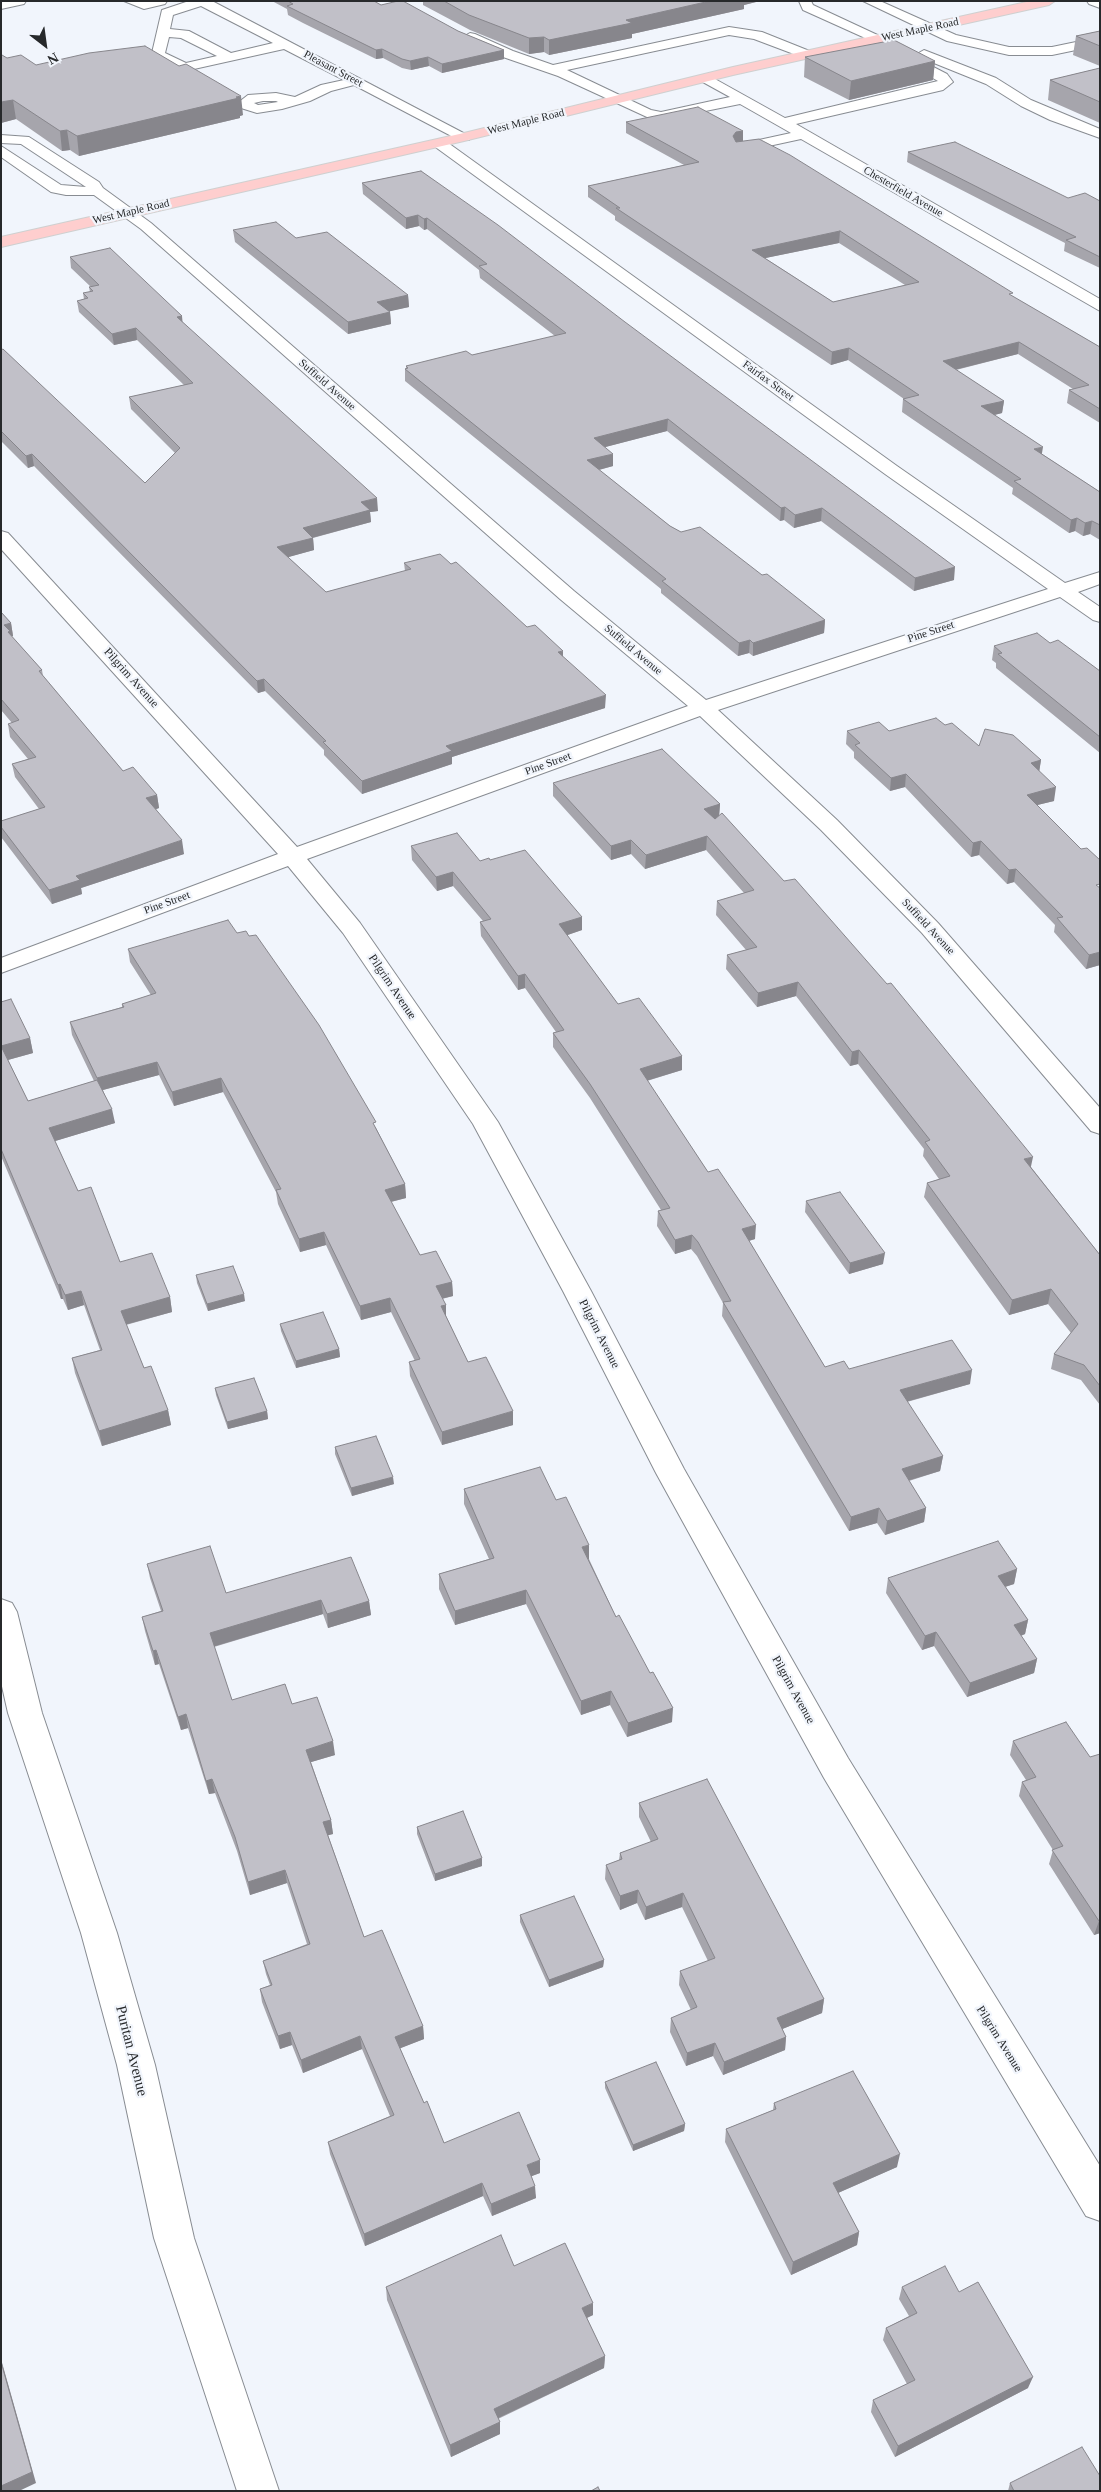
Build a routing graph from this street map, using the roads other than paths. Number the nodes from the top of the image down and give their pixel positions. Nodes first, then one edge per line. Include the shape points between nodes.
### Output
1 (20, 1) edge
2 (130, 1) edge
3 (161, 1) edge
4 (202, 1) edge
5 (805, 1) edge
6 (869, 1) edge
7 (1049, 1) edge
8 (1093, 1) edge
9 (1100, 4) edge
10 (1, 5) edge
11 (930, 28) junction
12 (456, 30) edge
13 (162, 32) junction
14 (879, 39) junction
15 (1100, 41) edge
16 (287, 44) junction
17 (158, 55) junction
18 (807, 55) junction
19 (229, 57) junction
20 (119, 63) edge
21 (553, 69) junction
22 (706, 78) junction
23 (356, 81) junction
24 (742, 99) junction
25 (618, 100) junction
26 (296, 101) dead end
27 (782, 123) junction
28 (802, 134) junction
29 (1100, 134) edge
30 (464, 137) junction
31 (1, 139) edge
32 (439, 143) junction
33 (741, 148) edge
34 (1, 150) edge
35 (96, 191) junction
36 (129, 213) junction
37 (1, 242) edge
38 (1100, 306) edge
39 (1, 537) edge
40 (1100, 578) edge
41 (1064, 589) junction
42 (1100, 616) edge
43 (703, 708) junction
44 (292, 857) junction
45 (1, 966) edge
46 (1100, 1125) edge
47 (1, 1612) edge
48 (1100, 2202) edge
49 (258, 2491) edge

1 - 10 street
2 - 3 street via 144,5
4 - 13 street via 167,13
4 - 16 street, Pleasant Street
5 - 14 street via 808,7
6 - 11 street
7 - 11 main road, West Maple Road
8 - 9 street
11 - 14 main road, West Maple Road
11 - 15 street via 968,43 1017,52 1052,51
12 - 21 street via 508,54
13 - 17 street
13 - 19 street via 184,34
14 - 18 main road, West Maple Road
14 - 27 street via 946,82 938,87
14 - 29 street via 991,81 1046,113
16 - 19 street
16 - 23 street, Pleasant Street
17 - 19 street via 185,67
17 - 20 street
18 - 21 street via 757,35 729,31
18 - 22 main road, West Maple Road
21 - 25 street
22 - 24 street, Chesterfield Avenue
22 - 25 main road, West Maple Road
23 - 26 street via 326,88
23 - 30 street, Pleasant Street
24 - 25 street via 661,116
24 - 27 street, Chesterfield Avenue
25 - 30 main road, West Maple Road
27 - 28 street, Chesterfield Avenue
28 - 33 street
28 - 38 street, Chesterfield Avenue
30 - 32 main road, West Maple Road
31 - 35 street, Suffield Avenue via 24,140 94,185
32 - 36 main road, West Maple Road
32 - 41 street, Fairfax Street via 891,470
34 - 35 street via 56,189
35 - 36 street, Suffield Avenue
36 - 37 main road, West Maple Road
36 - 43 street, Suffield Avenue via 567,595
39 - 44 street, Pilgrim Avenue
40 - 41 street, Pine Street
41 - 42 street, Fairfax Street
41 - 43 street, Pine Street
43 - 44 street, Pine Street
43 - 46 street, Suffield Avenue via 829,825 930,928
44 - 45 street, Pine Street
44 - 48 street, Pilgrim Avenue via 352,928 485,1122 671,1473 836,1768
47 - 49 street, Puritan Avenue via 25,1713 99,1933 134,2056 174,2238

